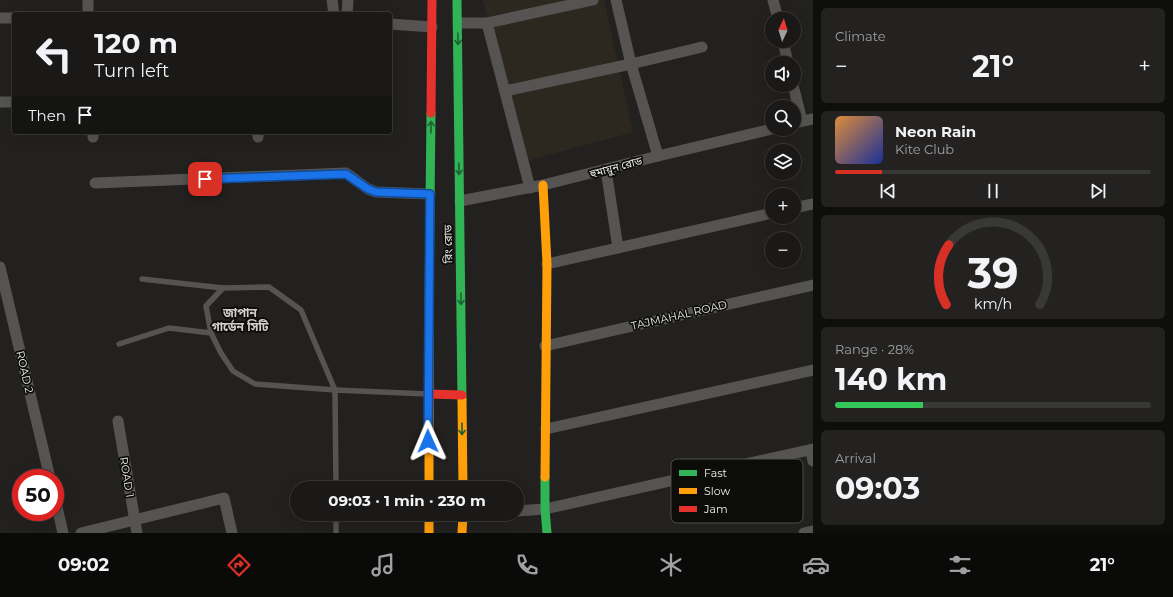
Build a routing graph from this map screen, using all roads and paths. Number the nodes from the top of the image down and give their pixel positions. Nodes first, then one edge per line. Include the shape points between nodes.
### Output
1 (88, 0) edge
2 (332, 0) edge
3 (348, 0) edge
4 (432, 0) edge
5 (457, 0) edge
6 (593, 0) edge
7 (616, 0) edge
8 (773, 0) edge
9 (88, 12) edge
10 (334, 12) edge
11 (348, 12) edge
12 (776, 12) edge
13 (0, 18) edge
14 (12, 18) edge
15 (458, 23) junction
16 (487, 23) junction
17 (392, 24) edge
18 (432, 27) junction
19 (702, 47) dead end
20 (631, 64) junction
21 (505, 91) junction
22 (795, 92) edge
23 (0, 102) edge
24 (12, 102) edge
25 (803, 121) edge
26 (765, 131) edge
27 (658, 156) junction
28 (606, 170) junction
29 (95, 183) dead end
30 (543, 185) junction
31 (530, 188) junction
32 (430, 194) junction
33 (460, 201) junction
34 (813, 204) edge
35 (801, 207) edge
36 (765, 215) edge
37 (618, 248) junction
38 (547, 264) junction
39 (0, 267) edge
40 (142, 279) dead end
41 (813, 285) edge
42 (223, 288) junction
43 (211, 333) junction
44 (119, 344) dead end
45 (545, 346) junction
46 (813, 370) edge
47 (335, 390) junction
48 (428, 394) junction
49 (462, 395) junction
50 (118, 421) dead end
51 (546, 429) junction
52 (812, 449) edge
53 (768, 459) edge
54 (813, 461) edge
55 (48, 469) edge
56 (336, 481) edge
57 (429, 481) edge
58 (462, 481) edge
59 (671, 481) edge
60 (545, 510) junction
61 (524, 511) edge
62 (134, 520) junction
63 (60, 521) edge
64 (336, 521) edge
65 (429, 521) edge
66 (463, 521) edge
67 (813, 531) edge
68 (63, 533) edge
69 (81, 533) edge
70 (137, 533) edge
71 (232, 533) edge
72 (336, 533) edge
73 (429, 533) edge
74 (462, 533) edge
75 (547, 533) edge
76 (804, 533) edge

1 - 9 street
2 - 10 street
3 - 11 street
4 - 18 main road, রিং রোড
5 - 15 main road, রিং রোড
6 - 16 street
7 - 20 street
8 - 12 street
13 - 14 street
15 - 16 street
15 -> 33 main road, রিং রোড
16 - 21 street
17 - 18 street
32 -> 18 main road, রিং রোড
19 - 20 street
20 - 21 street
20 - 27 street
21 - 31 street
22 - 25 street
23 - 24 street
26 - 27 street, হুমায়ুন রোড
27 - 28 street, হুমায়ুন রোড
28 - 30 street, হুমায়ুন রোড
28 - 37 street
29 - 32 street via 346,174 376,192
30 - 31 street, হুমায়ুন রোড
30 - 38 main road
31 - 33 street, হুমায়ুন রোড
32 - 48 main road, রিং রোড
33 -> 49 main road, রিং রোড
34 - 35 street
36 - 37 street
37 - 38 street
38 - 45 main road
39 - 55 street, ROAD 2
40 - 42 lane
41 - 45 street, TAJMAHAL ROAD
42 - 43 lane via 206,306
42 - 47 lane via 269,287 301,310
43 - 44 lane via 169,328
43 - 47 lane via 233,371 255,384
45 - 51 main road
46 - 51 street
47 - 48 lane
47 - 56 lane
48 - 49 main road
48 - 57 main road, রিং রোড
49 -> 58 main road, রিং রোড
50 - 62 street, ROAD 1
51 - 60 main road
52 - 53 street
52 - 54 street
59 - 60 street
60 - 61 street
60 - 75 main road
62 - 69 street
62 - 70 street, ROAD 1
62 - 71 street via 224,498
63 - 68 street
64 - 72 lane
65 - 73 main road
66 - 74 main road
67 - 76 street

